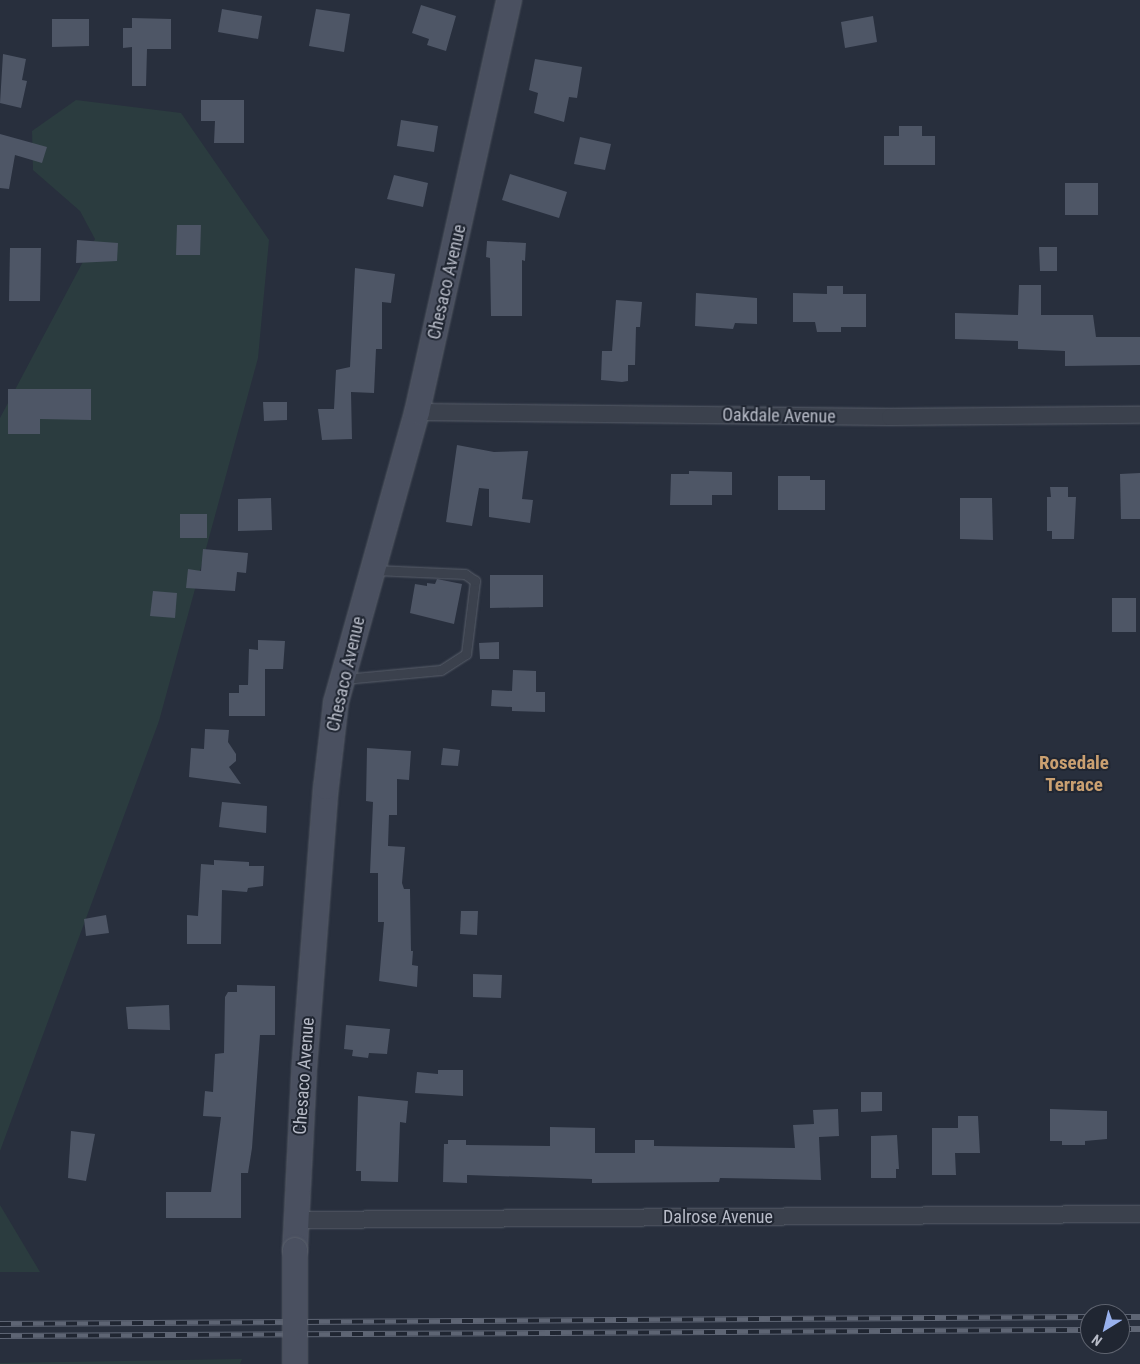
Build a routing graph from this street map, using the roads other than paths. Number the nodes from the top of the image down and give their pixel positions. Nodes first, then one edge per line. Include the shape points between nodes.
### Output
1 (508, 0) edge
2 (417, 412) junction
3 (1140, 415) edge
4 (373, 570) junction
5 (342, 679) junction
6 (1140, 1214) edge
7 (296, 1220) junction
8 (296, 1364) edge

1 - 2 street, Chesaco Avenue
2 - 3 street, Oakdale Avenue via 890,417
2 - 4 street, Chesaco Avenue
4 - 5 street, Chesaco Avenue
4 - 5 lane via 465,574 475,581 466,654 441,670
5 - 7 street, Chesaco Avenue via 330,740
6 - 7 street, Dalrose Avenue
7 - 8 street, Chesaco Avenue, bridge

